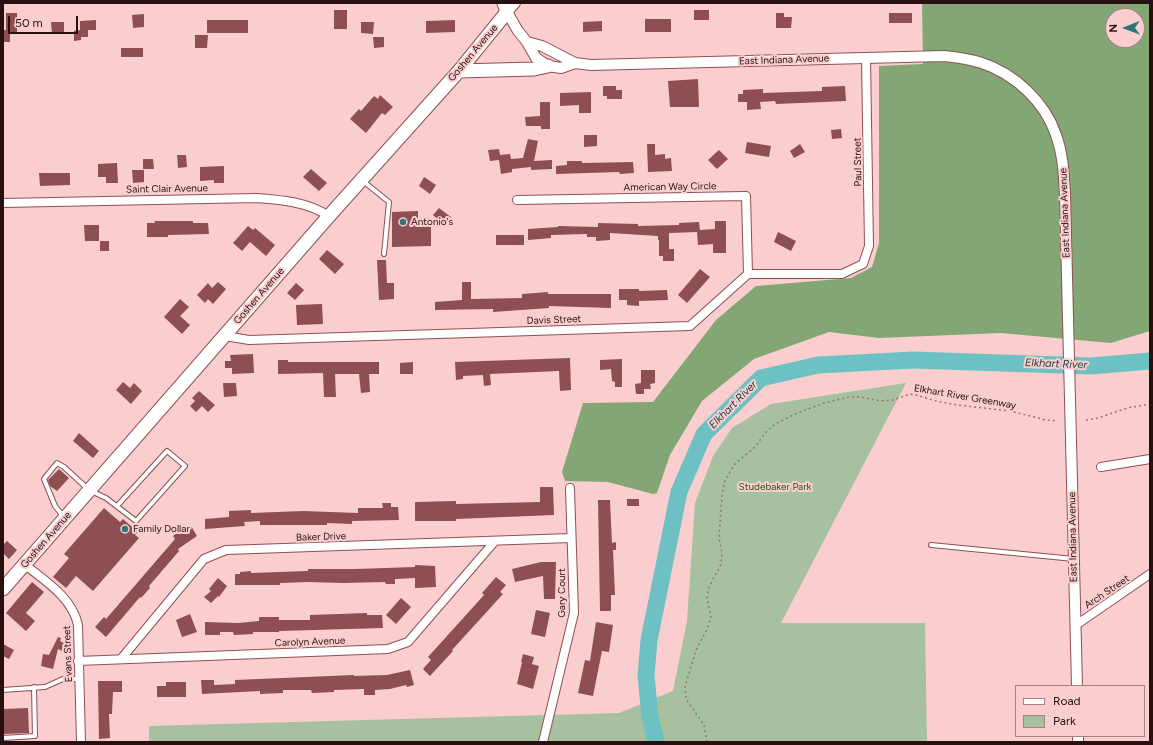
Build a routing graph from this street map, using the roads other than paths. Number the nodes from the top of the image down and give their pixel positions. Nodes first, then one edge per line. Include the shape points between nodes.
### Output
1 (509, 6) edge
2 (527, 42) junction
3 (866, 58) junction
4 (575, 63) junction
5 (548, 66) junction
6 (459, 71) junction
7 (362, 179) junction
8 (516, 200) dead end
9 (3, 203) edge
10 (329, 216) junction
11 (384, 254) dead end
12 (748, 274) junction
13 (224, 336) junction
14 (1150, 459) edge
15 (1101, 467) dead end
16 (570, 488) dead end
17 (89, 490) junction
18 (117, 506) junction
19 (65, 518) junction
20 (571, 538) junction
21 (495, 541) junction
22 (931, 546) dead end
23 (1074, 559) junction
24 (24, 564) junction
25 (1150, 574) edge
26 (3, 589) edge
27 (1076, 625) junction
28 (121, 660) junction
29 (78, 661) junction
30 (79, 679) junction
31 (1077, 685) edge
32 (34, 688) junction
33 (3, 690) edge
34 (3, 738) edge
35 (81, 742) edge
36 (544, 742) edge

1 - 2 street via 518,31
1 - 6 main road, Goshen Avenue
2 - 4 street, East Indiana Avenue via 542,46
2 - 5 street via 536,58
3 - 4 street, East Indiana Avenue via 591,65
3 - 12 street, Paul Street via 870,246 863,264 842,274
3 - 23 street, East Indiana Avenue via 943,56 983,63 1020,84 1035,99 1056,135 1063,164 1065,195
4 - 5 street, East Indiana Avenue via 561,68
5 - 6 main road via 534,70
6 - 7 main road, Goshen Avenue
7 - 10 main road, Goshen Avenue
7 - 11 lane via 389,202
8 - 12 street, American Way Circle via 746,196
9 - 10 street, Saint Clair Avenue via 257,198 302,204 317,208
10 - 13 main road, Goshen Avenue
12 - 13 street, Davis Street via 690,326 249,340
13 - 17 main road, Goshen Avenue
14 - 15 street
16 - 20 street, Gary Court
17 - 18 lane
17 - 19 main road, Goshen Avenue
17 - 19 lane via 57,463 44,478 55,506
18 - 18 lane via 136,521 185,466 167,451
19 - 24 main road, Goshen Avenue
20 - 21 street, Baker Drive
20 - 36 street, Gary Court via 574,613
21 - 28 street, Carolyn Avenue via 408,642 388,649
21 - 28 street, Baker Drive via 226,550 204,559
22 - 23 lane
23 - 27 street, East Indiana Avenue
24 - 26 main road, Goshen Avenue
24 - 29 street, Evans Street via 64,598 73,610 78,625
25 - 27 street, Arch Street
27 - 31 street, East Indiana Avenue
28 - 29 street, Carolyn Avenue
29 - 30 street, Evans Street
30 - 32 lane via 63,679 45,687
30 - 35 street, Evans Street
32 - 33 lane
32 - 34 lane via 35,736

